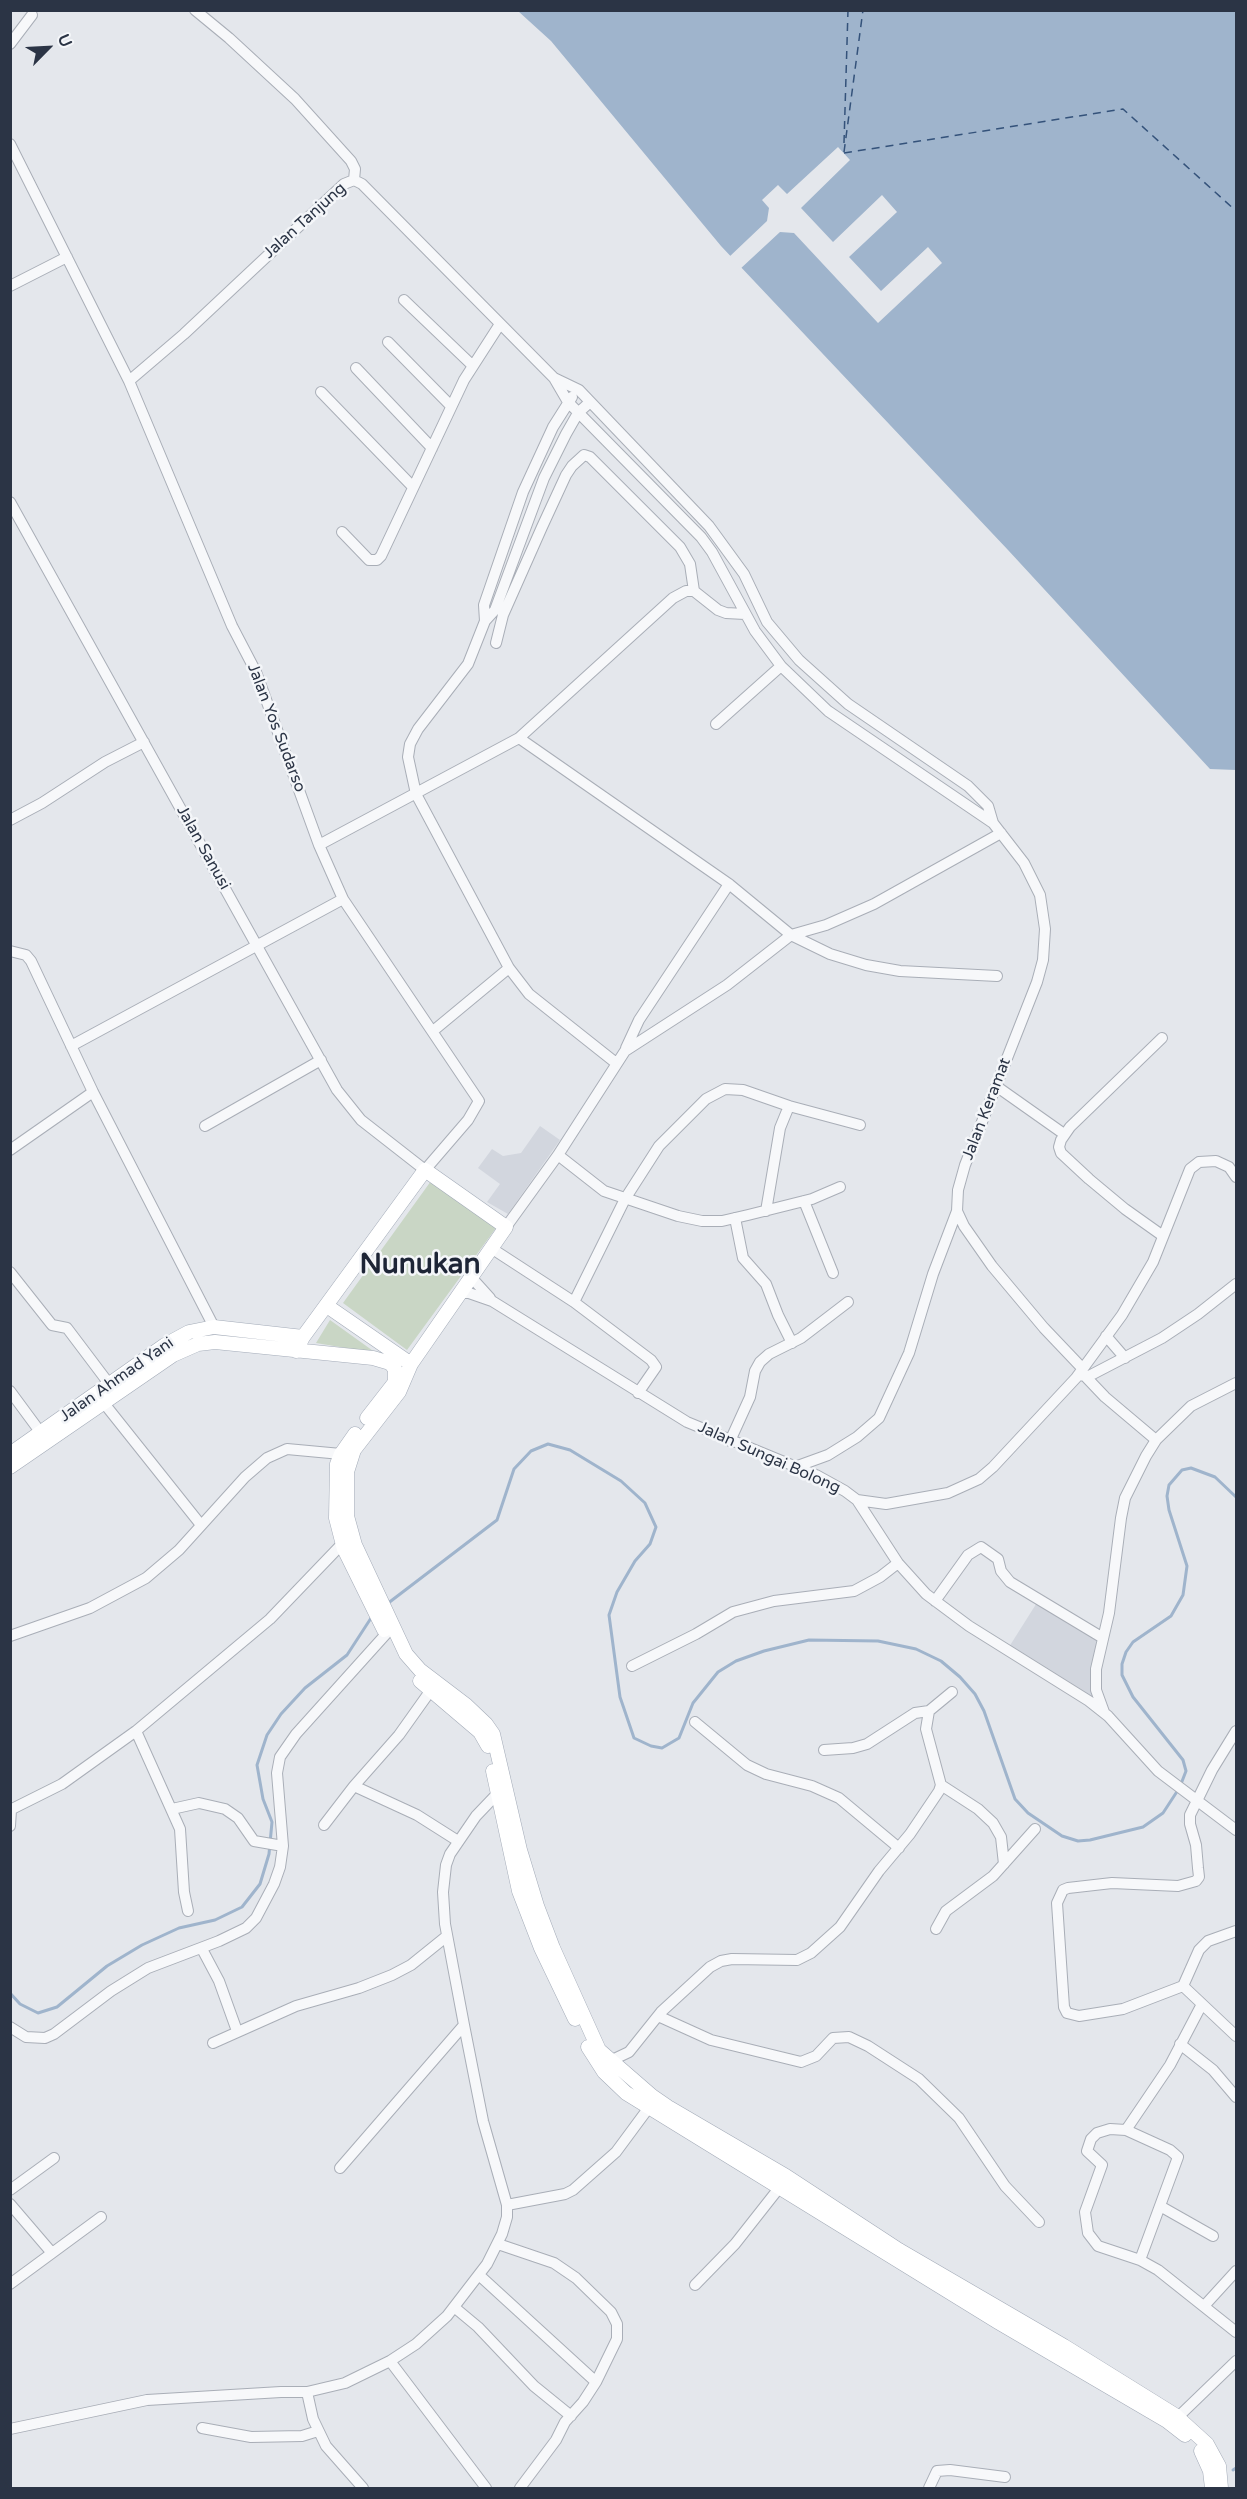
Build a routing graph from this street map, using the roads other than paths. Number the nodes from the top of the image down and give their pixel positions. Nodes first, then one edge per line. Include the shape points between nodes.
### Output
1 (195, 10) edge
2 (32, 15) dead end
3 (10, 44) edge
4 (10, 144) edge
5 (354, 180) junction
6 (67, 257) junction
7 (10, 286) edge
8 (404, 300) dead end
9 (500, 324) junction
10 (388, 342) dead end
11 (473, 366) junction
12 (356, 368) dead end
13 (554, 378) junction
14 (129, 381) junction
15 (579, 390) junction
16 (321, 392) dead end
17 (568, 402) junction
18 (590, 402) junction
19 (451, 406) junction
20 (578, 413) junction
21 (432, 448) junction
22 (413, 487) junction
23 (10, 502) edge
24 (342, 532) dead end
25 (694, 591) junction
26 (745, 614) junction
27 (485, 621) junction
28 (767, 622) junction
29 (755, 631) junction
30 (496, 644) dead end
31 (781, 666) junction
32 (874, 722) junction
33 (716, 724) dead end
34 (864, 736) junction
35 (519, 738) junction
36 (144, 742) junction
37 (416, 794) junction
38 (10, 819) edge
39 (993, 823) junction
40 (1001, 833) junction
41 (319, 844) junction
42 (729, 884) junction
43 (344, 899) junction
44 (791, 935) junction
45 (256, 944) junction
46 (10, 951) edge
47 (509, 968) junction
48 (997, 975) dead end
49 (433, 1030) junction
50 (1162, 1038) dead end
51 (71, 1046) junction
52 (625, 1051) junction
53 (321, 1060) junction
54 (616, 1063) junction
55 (996, 1086) junction
56 (93, 1092) junction
57 (789, 1106) junction
58 (860, 1125) dead end
59 (205, 1126) dead end
60 (1064, 1134) junction
61 (10, 1150) edge
62 (558, 1155) junction
63 (425, 1170) junction
64 (1236, 1177) edge
65 (840, 1187) dead end
66 (625, 1199) junction
67 (804, 1201) junction
68 (766, 1211) junction
69 (957, 1211) junction
70 (735, 1218) junction
71 (506, 1227) junction
72 (1163, 1236) junction
73 (491, 1248) junction
74 (10, 1272) edge
75 (833, 1274) dead end
76 (471, 1277) junction
77 (1236, 1284) edge
78 (460, 1293) junction
79 (492, 1301) junction
80 (574, 1302) junction
81 (848, 1302) dead end
82 (327, 1306) junction
83 (214, 1327) junction
84 (1106, 1336) junction
85 (303, 1337) junction
86 (792, 1343) junction
87 (296, 1351) junction
88 (1125, 1358) junction
89 (411, 1364) junction
90 (1082, 1374) junction
91 (1236, 1383) edge
92 (110, 1385) junction
93 (10, 1390) edge
94 (638, 1393) junction
95 (103, 1402) junction
96 (41, 1433) junction
97 (1156, 1440) junction
98 (730, 1441) junction
99 (340, 1454) junction
100 (12, 1459) edge
101 (795, 1467) junction
102 (857, 1500) junction
103 (201, 1525) junction
104 (347, 1541) junction
105 (898, 1563) junction
106 (935, 1601) junction
107 (386, 1628) junction
108 (10, 1636) edge
109 (1103, 1638) junction
110 (632, 1666) dead end
111 (431, 1690) junction
112 (952, 1692) dead end
113 (929, 1711) junction
114 (1104, 1713) junction
115 (695, 1722) dead end
116 (136, 1731) junction
117 (1236, 1731) edge
118 (824, 1750) dead end
119 (941, 1785) junction
120 (354, 1786) junction
121 (502, 1792) junction
122 (1196, 1800) junction
123 (172, 1809) junction
124 (11, 1810) edge
125 (324, 1825) dead end
126 (10, 1826) edge
127 (1035, 1829) dead end
128 (1236, 1830) edge
129 (458, 1841) junction
130 (282, 1846) junction
131 (899, 1848) junction
132 (1004, 1864) junction
133 (188, 1911) dead end
134 (936, 1929) dead end
135 (1236, 1931) edge
136 (447, 1936) junction
137 (202, 1949) junction
138 (1183, 1986) junction
139 (1202, 2004) junction
140 (658, 2016) junction
141 (464, 2025) junction
142 (10, 2027) edge
143 (237, 2031) junction
144 (1236, 2036) edge
145 (213, 2043) dead end
146 (1180, 2044) junction
147 (610, 2061) junction
148 (1236, 2097) edge
149 (650, 2106) junction
150 (1126, 2130) junction
151 (54, 2158) dead end
152 (340, 2168) dead end
153 (783, 2182) junction
154 (10, 2190) edge
155 (10, 2204) edge
156 (507, 2205) junction
157 (1160, 2206) junction
158 (101, 2217) dead end
159 (1039, 2222) dead end
160 (1213, 2236) dead end
161 (498, 2244) junction
162 (52, 2253) junction
163 (1140, 2260) junction
164 (1236, 2271) edge
165 (479, 2275) junction
166 (10, 2284) edge
167 (695, 2285) dead end
168 (1205, 2305) junction
169 (454, 2307) junction
170 (1236, 2332) edge
171 (1061, 2352) junction
172 (390, 2361) junction
173 (1236, 2361) edge
174 (596, 2382) junction
175 (307, 2392) junction
176 (571, 2416) junction
177 (1178, 2417) junction
178 (202, 2428) dead end
179 (10, 2429) edge
180 (318, 2431) junction
181 (1005, 2477) dead end
182 (363, 2488) edge
183 (486, 2488) edge
184 (520, 2488) edge
185 (929, 2488) edge
186 (1212, 2488) edge
187 (1221, 2488) edge

1 - 5 street via 295,99 351,161
2 - 3 street
4 - 6 street, Jalan Yos Sudarso
5 - 9 street, Jalan Tanjung
5 - 14 street, Jalan Tanjung via 336,191
6 - 7 street
6 - 14 street, Jalan Yos Sudarso
8 - 11 street
9 - 11 street
9 - 13 street, Jalan Tanjung
10 - 19 street
11 - 19 street
12 - 21 street
13 - 15 street
13 - 17 street
14 - 41 street, Jalan Yos Sudarso via 232,626 256,672
15 - 17 street
15 - 18 street
16 - 22 street
17 - 20 street
17 - 27 street via 523,492 484,605
18 - 20 street
18 - 28 street via 709,526 744,574
19 - 21 street
20 - 26 street via 701,537
20 - 27 street via 544,478 495,610
21 - 22 street
22 - 24 street via 377,560 369,560
23 - 36 street, Jalan Sanusi
25 - 26 street via 726,613
25 - 30 street via 690,564 680,547 584,455 572,466 552,506 503,615
25 - 35 street via 673,598
26 - 29 street
27 - 37 street via 468,664 410,744 408,756
28 - 29 street
28 - 32 street via 819,681
29 - 31 street
31 - 33 street
31 - 34 street via 828,711
32 - 34 street
32 - 39 street via 968,786 988,806
34 - 39 street
35 - 37 street
35 - 42 street
36 - 38 street
36 - 45 street, Jalan Sanusi
37 - 41 street
37 - 47 street
39 - 40 street, Jalan Keramat
40 - 44 street via 874,904
40 - 55 street, Jalan Keramat via 1034,881 1040,895 1044,930 1037,982
41 - 43 street, Jalan Yos Sudarso
42 - 44 street
42 - 52 street via 639,1020
43 - 45 street
43 - 49 street, Jalan Yos Sudarso
44 - 48 street via 830,954 866,965 900,971
44 - 52 street via 727,985
45 - 51 street
45 - 53 street, Jalan Sanusi
46 - 51 street via 26,955 31,961
47 - 49 street
47 - 54 street via 530,994
49 - 63 street, Jalan Yos Sudarso via 479,1101 468,1120
50 - 60 street
51 - 56 street
52 - 54 street
53 - 59 street
53 - 63 street, Jalan Sanusi via 352,1111
54 - 62 street
55 - 60 street
55 - 69 street, Jalan Keramat via 957,1190
56 - 61 street
56 - 83 street
57 - 58 street
57 - 66 street via 735,1088 717,1092 659,1146
57 - 68 street via 780,1128
60 - 72 street via 1059,1147 1069,1161
62 - 66 street via 604,1191
62 - 71 street
63 - 71 main road
63 - 82 main road
64 - 72 street via 1229,1167 1216,1161 1194,1165
65 - 67 street
66 - 70 street via 702,1221
66 - 80 street
67 - 68 street
67 - 75 street
68 - 70 street
69 - 90 street via 992,1266
69 - 101 street, Jalan Keramat via 904,1366 879,1418 828,1455
70 - 86 street via 743,1258 766,1284
71 - 73 main road
72 - 84 street via 1141,1285
73 - 76 main road
73 - 80 street
74 - 92 street via 49,1322 67,1328
76 - 78 main road
76 - 79 street, Jalan Sungai Bolong
77 - 88 street via 1179,1327
78 - 79 street, Jalan Sungai Bolong
78 - 89 main road
79 - 94 street, Jalan Sungai Bolong
80 - 94 street via 651,1360 656,1368
81 - 86 street
82 - 85 main road
82 - 89 main road
83 - 85 main road, Jalan Ahmad Yani
83 - 92 main road, Jalan Ahmad Yani via 178,1337
84 - 88 street
84 - 90 street
85 - 87 main road
86 - 98 street via 760,1362 750,1397
87 - 95 main road, Jalan Ahmad Yani via 215,1342 189,1346
87 - 99 main road, Jalan Ahmad Yani via 373,1358 395,1368 395,1382
88 - 90 street
89 - 104 main road via 399,1392 350,1459
90 - 97 street
90 - 102 street via 979,1479 948,1493 903,1502
91 - 97 street via 1196,1403
92 - 96 main road, Jalan Ahmad Yani
93 - 96 street
94 - 98 street, Jalan Sungai Bolong via 687,1422
95 - 100 main road, Jalan Ahmad Yani
95 - 103 street
96 - 100 main road, Jalan Ahmad Yani
97 - 109 street via 1122,1508
98 - 101 street, Jalan Sungai Bolong
99 - 103 street via 301,1449 277,1452 251,1471
99 - 104 main road via 336,1518
101 - 102 street, Jalan Sungai Bolong
102 - 105 street, Jalan Sungai Bolong
103 - 108 street via 163,1566 131,1588 90,1608
104 - 107 main road
104 - 116 street via 270,1619
105 - 106 street, Jalan Sungai Bolong
105 - 110 street via 854,1591 774,1601 733,1612
106 - 109 street via 968,1556 981,1547 998,1559 1010,1582
106 - 114 street, Jalan Sungai Bolong
107 - 111 main road via 405,1667
107 - 121 main road via 411,1662 466,1705 491,1731
107 - 130 street via 280,1757 277,1789
109 - 114 street via 1095,1679
111 - 120 street via 399,1735
111 - 121 main road via 483,1736
112 - 113 street
113 - 118 street via 915,1713 867,1744
113 - 119 street via 926,1729
114 - 122 street, Jalan Sungai Bolong via 1167,1779
115 - 131 street via 747,1765 839,1798
116 - 123 street
116 - 124 street via 62,1784
117 - 122 street
119 - 131 street via 934,1802
119 - 132 street via 993,1823 1001,1837
120 - 125 street
120 - 129 street via 417,1815
121 - 129 street via 476,1816
121 - 147 main road via 553,1948 596,2043
121 - 149 main road via 519,1891 541,1948 604,2072 615,2085
122 - 128 street, Jalan Sungai Bolong
122 - 138 street via 1189,1822 1196,1845 1196,1881 1178,1886 1112,1883 1068,1888 1060,1894 1056,1914 1067,2013 1078,2016 1123,2009
123 - 130 street via 199,1803 225,1809 238,1818 255,1841
123 - 133 street via 181,1834
124 - 126 street
127 - 132 street
129 - 136 street via 443,1877
130 - 137 street via 278,1875 256,1918 246,1928
131 - 140 street via 840,1927 812,1953 797,1960 721,1961 700,1973
132 - 134 street via 946,1911
135 - 138 street via 1208,1941 1199,1950
136 - 141 street
136 - 143 street via 393,1975 296,2006
137 - 142 street via 147,1968 45,2038 26,2037
137 - 143 street via 219,1981
138 - 139 street
139 - 144 street
139 - 146 street
140 - 147 street via 629,2052
140 - 159 street via 711,2040 801,2062 816,2056 832,2038 849,2037 868,2046 919,2079 959,2118 1005,2186
141 - 152 street
141 - 156 street via 483,2121
143 - 145 street
146 - 148 street via 1213,2070
146 - 150 street
147 - 153 main road via 652,2096
149 - 153 main road
149 - 156 street via 616,2152 573,2190
150 - 157 street via 1178,2157
150 - 163 street via 1097,2133 1087,2146 1102,2165 1085,2212 1088,2233 1098,2246
151 - 154 street
153 - 167 street via 735,2244
153 - 171 main road
155 - 162 street
156 - 161 street via 506,2224
157 - 160 street
157 - 163 street
158 - 162 street
161 - 165 street
161 - 174 street via 554,2264 576,2278 611,2312 617,2324 617,2339
162 - 166 street
163 - 168 street
164 - 168 street
165 - 169 street
165 - 174 street
168 - 170 street
169 - 172 street via 416,2344
169 - 176 street via 534,2386
171 - 177 main road
171 - 186 main road via 1178,2428 1201,2451
172 - 175 street via 345,2383
172 - 183 street
173 - 177 street
174 - 176 street
175 - 179 street via 162,2398
175 - 180 street
176 - 184 street
177 - 187 main road via 1201,2437 1215,2457
178 - 180 street via 252,2437 302,2436
180 - 182 street via 336,2460
181 - 185 street via 937,2471

